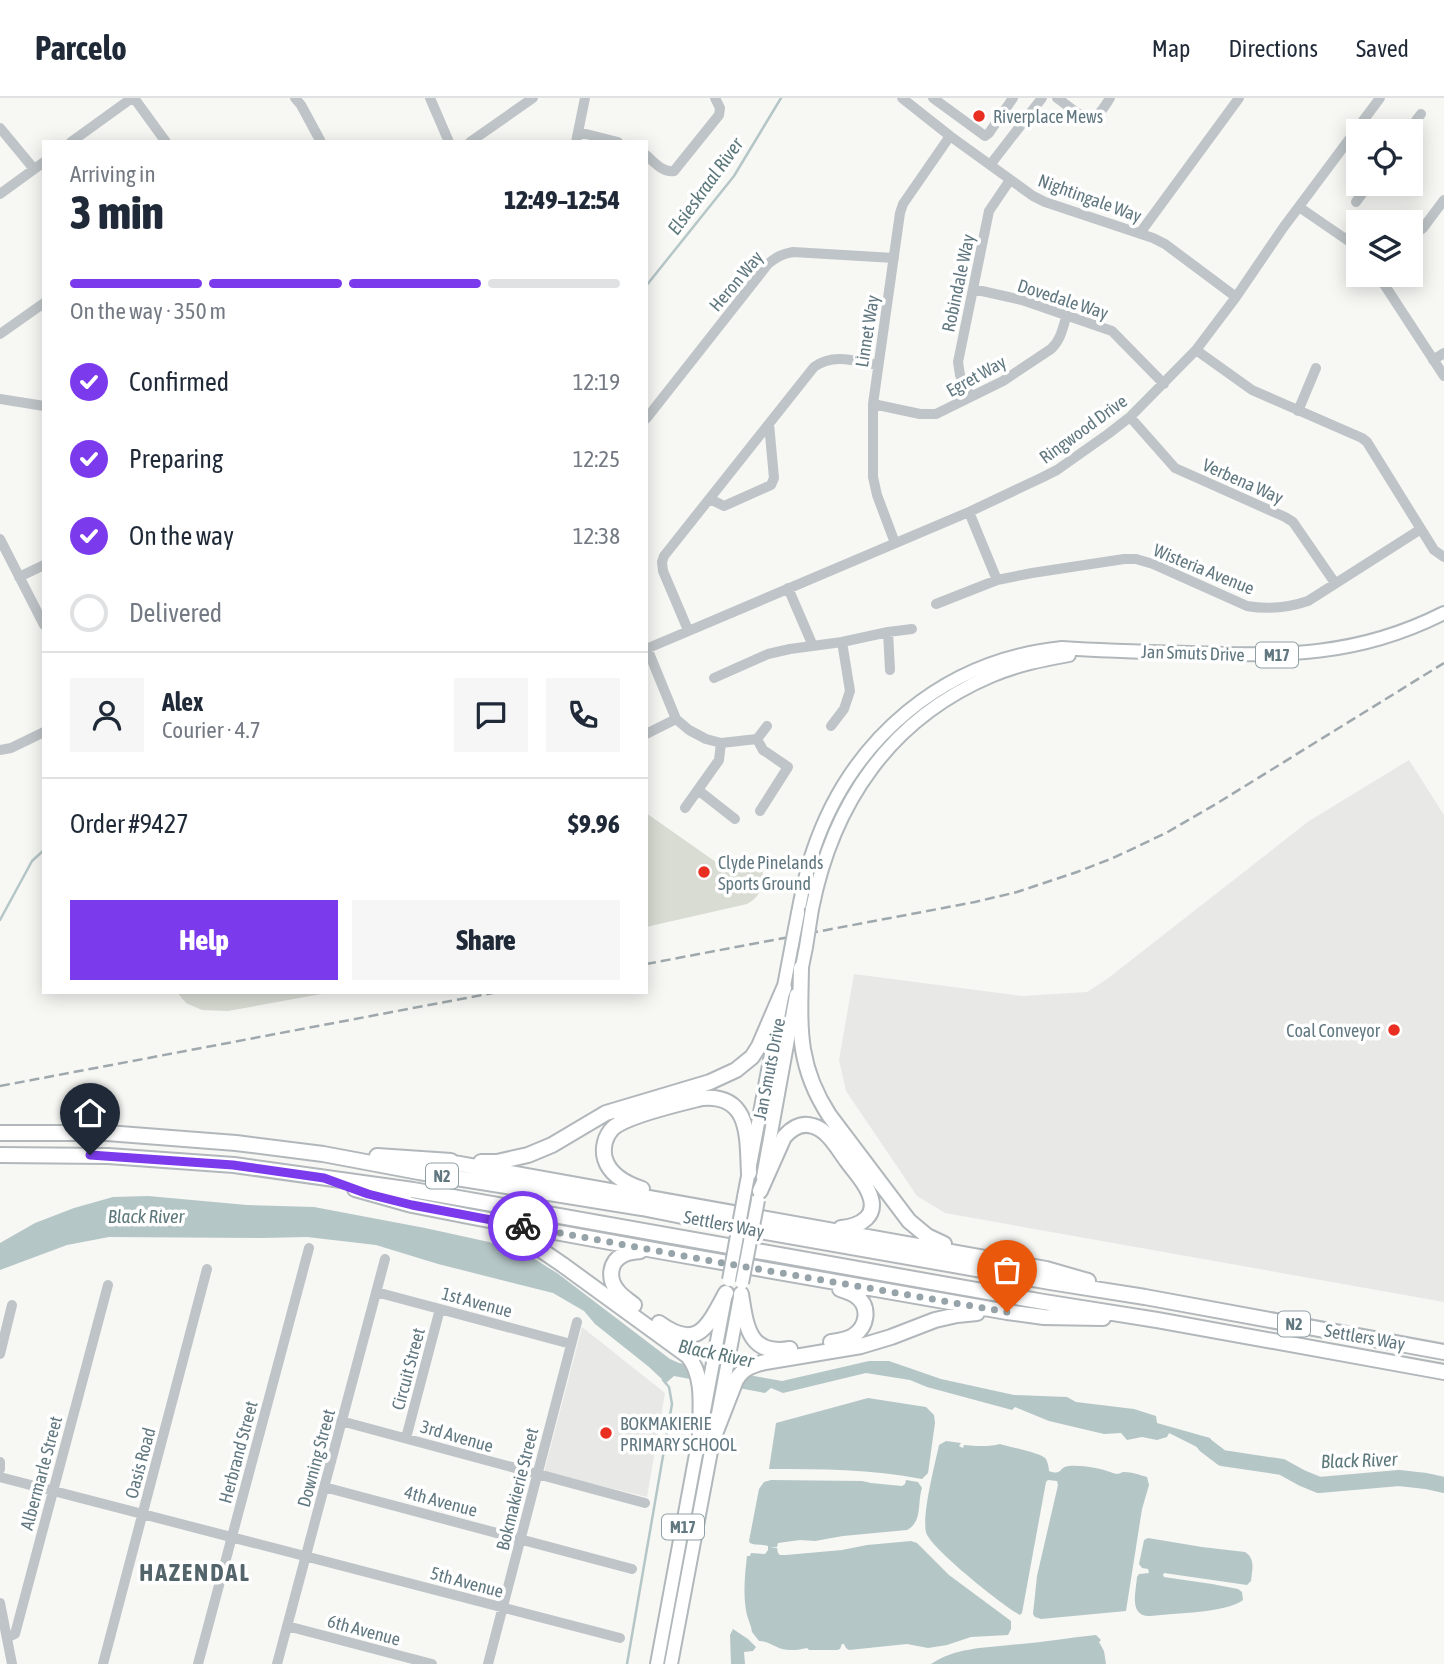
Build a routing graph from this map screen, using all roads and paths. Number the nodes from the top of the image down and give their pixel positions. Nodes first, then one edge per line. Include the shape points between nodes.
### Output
1 (133, 98) edge
2 (295, 98) edge
3 (430, 98) edge
4 (533, 98) edge
5 (585, 98) edge
6 (715, 98) edge
7 (902, 98) edge
8 (933, 98) edge
9 (1013, 98) edge
10 (1042, 98) edge
11 (1057, 98) edge
12 (1110, 98) edge
13 (1239, 98) edge
14 (1374, 100) edge
15 (1422, 114) dead end
16 (1364, 119) edge
17 (1418, 119) edge
18 (0, 128) edge
19 (950, 136) junction
20 (577, 137) edge
21 (75, 140) edge
22 (164, 140) edge
23 (320, 140) edge
24 (448, 140) edge
25 (473, 140) edge
26 (602, 140) edge
27 (1346, 147) edge
28 (648, 157) edge
29 (42, 163) edge
30 (990, 165) junction
31 (34, 169) junction
32 (1010, 180) junction
33 (0, 194) edge
34 (1360, 196) edge
35 (1444, 200) edge
36 (1356, 202) dead end
37 (1299, 207) junction
38 (1423, 228) edge
39 (1140, 233) junction
40 (1346, 239) edge
41 (894, 258) junction
42 (1386, 287) edge
43 (973, 289) junction
44 (1236, 297) junction
45 (42, 304) edge
46 (1067, 314) junction
47 (0, 334) edge
48 (1196, 350) junction
49 (1444, 353) edge
50 (1433, 360) junction
51 (878, 365) junction
52 (1316, 368) dead end
53 (1444, 376) edge
54 (1164, 384) junction
55 (971, 396) junction
56 (0, 400) edge
57 (873, 404) junction
58 (42, 406) edge
59 (1298, 411) junction
60 (648, 416) edge
61 (1130, 417) junction
62 (769, 424) junction
63 (710, 499) junction
64 (968, 512) junction
65 (1421, 529) junction
66 (0, 539) edge
67 (895, 542) junction
68 (1444, 557) edge
69 (42, 566) edge
70 (19, 577) junction
71 (998, 580) junction
72 (1335, 583) junction
73 (788, 588) junction
74 (936, 604) dead end
75 (1444, 613) edge
76 (42, 621) edge
77 (912, 629) dead end
78 (688, 631) junction
79 (888, 632) junction
80 (842, 642) junction
81 (813, 646) junction
82 (648, 648) edge
83 (1104, 651) junction
84 (648, 654) edge
85 (890, 670) dead end
86 (715, 678) dead end
87 (676, 719) junction
88 (767, 726) dead end
89 (831, 726) dead end
90 (42, 733) edge
91 (648, 733) edge
92 (757, 739) junction
93 (721, 743) junction
94 (0, 750) edge
95 (698, 790) junction
96 (685, 808) dead end
97 (760, 811) dead end
98 (735, 819) dead end
99 (801, 968) junction
100 (784, 988) junction
101 (0, 1133) edge
102 (323, 1154) junction
103 (0, 1155) edge
104 (443, 1161) junction
105 (749, 1173) junction
106 (324, 1178) junction
107 (759, 1196) junction
108 (695, 1205) junction
109 (473, 1217) junction
110 (826, 1228) junction
111 (309, 1248) dead end
112 (659, 1251) junction
113 (971, 1255) junction
114 (385, 1259) dead end
115 (207, 1269) dead end
116 (802, 1277) junction
117 (108, 1285) dead end
118 (735, 1287) junction
119 (376, 1292) junction
120 (1145, 1297) junction
121 (12, 1305) dead end
122 (440, 1309) junction
123 (1007, 1312) junction
124 (1157, 1320) junction
125 (577, 1322) dead end
126 (571, 1344) junction
127 (1444, 1352) edge
128 (0, 1354) edge
129 (1444, 1372) edge
130 (715, 1389) junction
131 (341, 1421) junction
132 (707, 1437) junction
133 (405, 1438) junction
134 (0, 1462) edge
135 (0, 1469) edge
136 (537, 1474) junction
137 (0, 1477) edge
138 (324, 1487) junction
139 (53, 1490) junction
140 (645, 1503) dead end
141 (143, 1513) junction
142 (232, 1536) junction
143 (522, 1539) junction
144 (306, 1556) junction
145 (632, 1569) dead end
146 (0, 1603) edge
147 (503, 1608) junction
148 (287, 1626) junction
149 (8, 1637) junction
150 (620, 1638) dead end
151 (12, 1664) edge
152 (103, 1664) edge
153 (198, 1664) edge
154 (277, 1664) edge
155 (432, 1664) edge
156 (488, 1664) edge
157 (657, 1664) edge
158 (671, 1664) edge

1 - 21 street
1 - 22 street
2 - 23 street
3 - 24 street
4 - 25 street
5 - 20 street
6 - 28 street via 719,115 674,171 663,169
7 - 19 street, Nightingale Way
8 - 9 street via 985,136
10 - 30 street
11 - 12 street via 1089,118
13 - 39 street
14 - 16 street, Ringwood Drive
15 - 17 street
18 - 31 street
19 - 30 street, Nightingale Way
19 - 41 street, Linnet Way via 903,204
20 - 26 street
27 - 37 street, Ringwood Drive
29 - 31 street
30 - 32 street, Nightingale Way
31 - 33 street
32 - 39 street, Nightingale Way via 1038,199
32 - 43 street, Robindale Way via 989,211
34 - 36 street
35 - 38 street
37 - 40 street
37 - 44 street, Ringwood Drive
39 - 44 street, Nightingale Way via 1165,244
41 - 51 street, Linnet Way
41 - 60 street, Heron Way via 793,252 776,257
42 - 50 street
43 - 46 street, Dovedale Way
43 - 55 street, Robindale Way via 958,362
44 - 48 street, Ringwood Drive
45 - 47 street
46 - 54 street, Dovedale Way via 1112,331
46 - 55 street, Egret Way via 1051,349
48 - 54 street, Ringwood Drive
48 - 59 street via 1246,387
49 - 50 street
50 - 53 street
51 - 57 street, Linnet Way
51 - 62 street via 840,359 822,362
52 - 59 street
54 - 61 street, Ringwood Drive
55 - 57 street, Egret Way via 929,415
56 - 58 street
57 - 67 street, Linnet Way via 873,477
59 - 65 street via 1367,442
61 - 64 street, Ringwood Drive via 1057,470
61 - 72 street, Verbena Way via 1175,468 1293,522
62 - 63 street
62 - 63 street via 771,485 724,506
63 - 78 street via 662,562
64 - 67 street, Ringwood Drive
64 - 71 street
65 - 68 street
65 - 72 street, Wisteria Avenue
66 - 70 street
67 - 73 street, Ringwood Drive
69 - 70 street
70 - 76 street
71 - 72 street, Wisteria Avenue via 1136,559 1262,609 1308,601
71 - 74 street, Wisteria Avenue
73 - 78 street, Ringwood Drive
73 - 81 street
75 - 83 main road, Jan Smuts Drive / M17 via 1382,638 1324,651 1264,655
77 - 79 street
78 - 82 street, Ringwood Drive
79 - 80 street
79 - 85 street
80 - 81 street
80 - 89 street via 850,691
81 - 86 street via 768,654
83 - 99 main road, Jan Smuts Drive / M17, bridge via 1035,662 992,675 951,696 891,746 860,784 824,862
83 - 100 main road, Jan Smuts Drive / M17, bridge via 1036,651 972,670 925,698 883,734 846,782 811,856
84 - 87 street
87 - 91 street
87 - 93 street via 689,730
88 - 92 street
90 - 94 street
92 - 93 street
92 - 97 street via 763,750 788,767
93 - 95 street via 719,760
95 - 96 street
95 - 98 street
99 - 107 main road, Jan Smuts Drive / M17
99 - 113 highway via 800,1038 819,1099 909,1221 927,1236
100 - 104 highway via 759,1046 727,1075 615,1110 519,1158
100 - 105 main road, Jan Smuts Drive / M17
101 - 102 highway, Settlers Way / N2 via 107,1133
102 - 104 highway
102 - 120 highway, Settlers Way / N2
103 - 106 highway, Settlers Way / N2 via 71,1154 233,1165
104 - 108 highway
105 - 108 highway via 743,1118 725,1100 702,1098 632,1118 613,1129 604,1155 622,1181
105 - 118 main road, Jan Smuts Drive / M17, bridge
106 - 109 highway via 368,1194
106 - 124 highway, Settlers Way / N2
107 - 110 highway via 787,1134 801,1125 818,1128 867,1188 872,1201 870,1214 860,1224
107 - 118 main road, Jan Smuts Drive / M17, bridge
108 - 110 highway
109 - 112 highway
109 - 130 highway via 522,1237 670,1341
110 - 113 highway
111 - 142 street, Herbrand Street
112 - 116 highway
112 - 118 highway via 623,1255 611,1276 622,1296 670,1330 687,1336 702,1331
113 - 120 highway via 1046,1269
114 - 119 street, Downing Street
115 - 141 street, Oasis Road
116 - 118 highway via 859,1298 866,1314 857,1333 839,1341 769,1350 749,1333
116 - 123 highway
117 - 139 street, Albermarle Street
118 - 130 main road, Jan Smuts Drive / M17
119 - 122 street, 1st Avenue
119 - 131 street, Downing Street
120 - 127 highway, Settlers Way / N2
121 - 128 street
122 - 126 street, 1st Avenue
122 - 133 street, Circuit Street
123 - 124 highway
123 - 130 highway via 957,1314 877,1342 765,1362
124 - 129 highway, Settlers Way / N2
125 - 126 street, Bokmakierie Street
126 - 136 street, Bokmakierie Street
130 - 132 highway
130 - 132 highway
131 - 133 street, 3rd Avenue
131 - 138 street, Downing Street
132 - 157 main road, M17
132 - 158 main road, M17
133 - 136 street, 3rd Avenue
134 - 135 street
136 - 140 street, 3rd Avenue
136 - 143 street, Bokmakierie Street
137 - 139 street, 5th Avenue
138 - 143 street, 4th Avenue
138 - 144 street, Downing Street
139 - 141 street, 5th Avenue
139 - 149 street, Albermarle Street via 15,1634
141 - 142 street, 5th Avenue
141 - 152 street, Oasis Road
142 - 144 street, 5th Avenue
142 - 153 street, Herbrand Street
143 - 145 street, 4th Avenue
143 - 147 street, Bokmakierie Street
144 - 147 street, 5th Avenue
144 - 148 street, Downing Street
146 - 149 street
147 - 150 street, 5th Avenue
147 - 156 street, Bokmakierie Street
148 - 154 street, Downing Street
148 - 155 street, 6th Avenue
149 - 151 street

